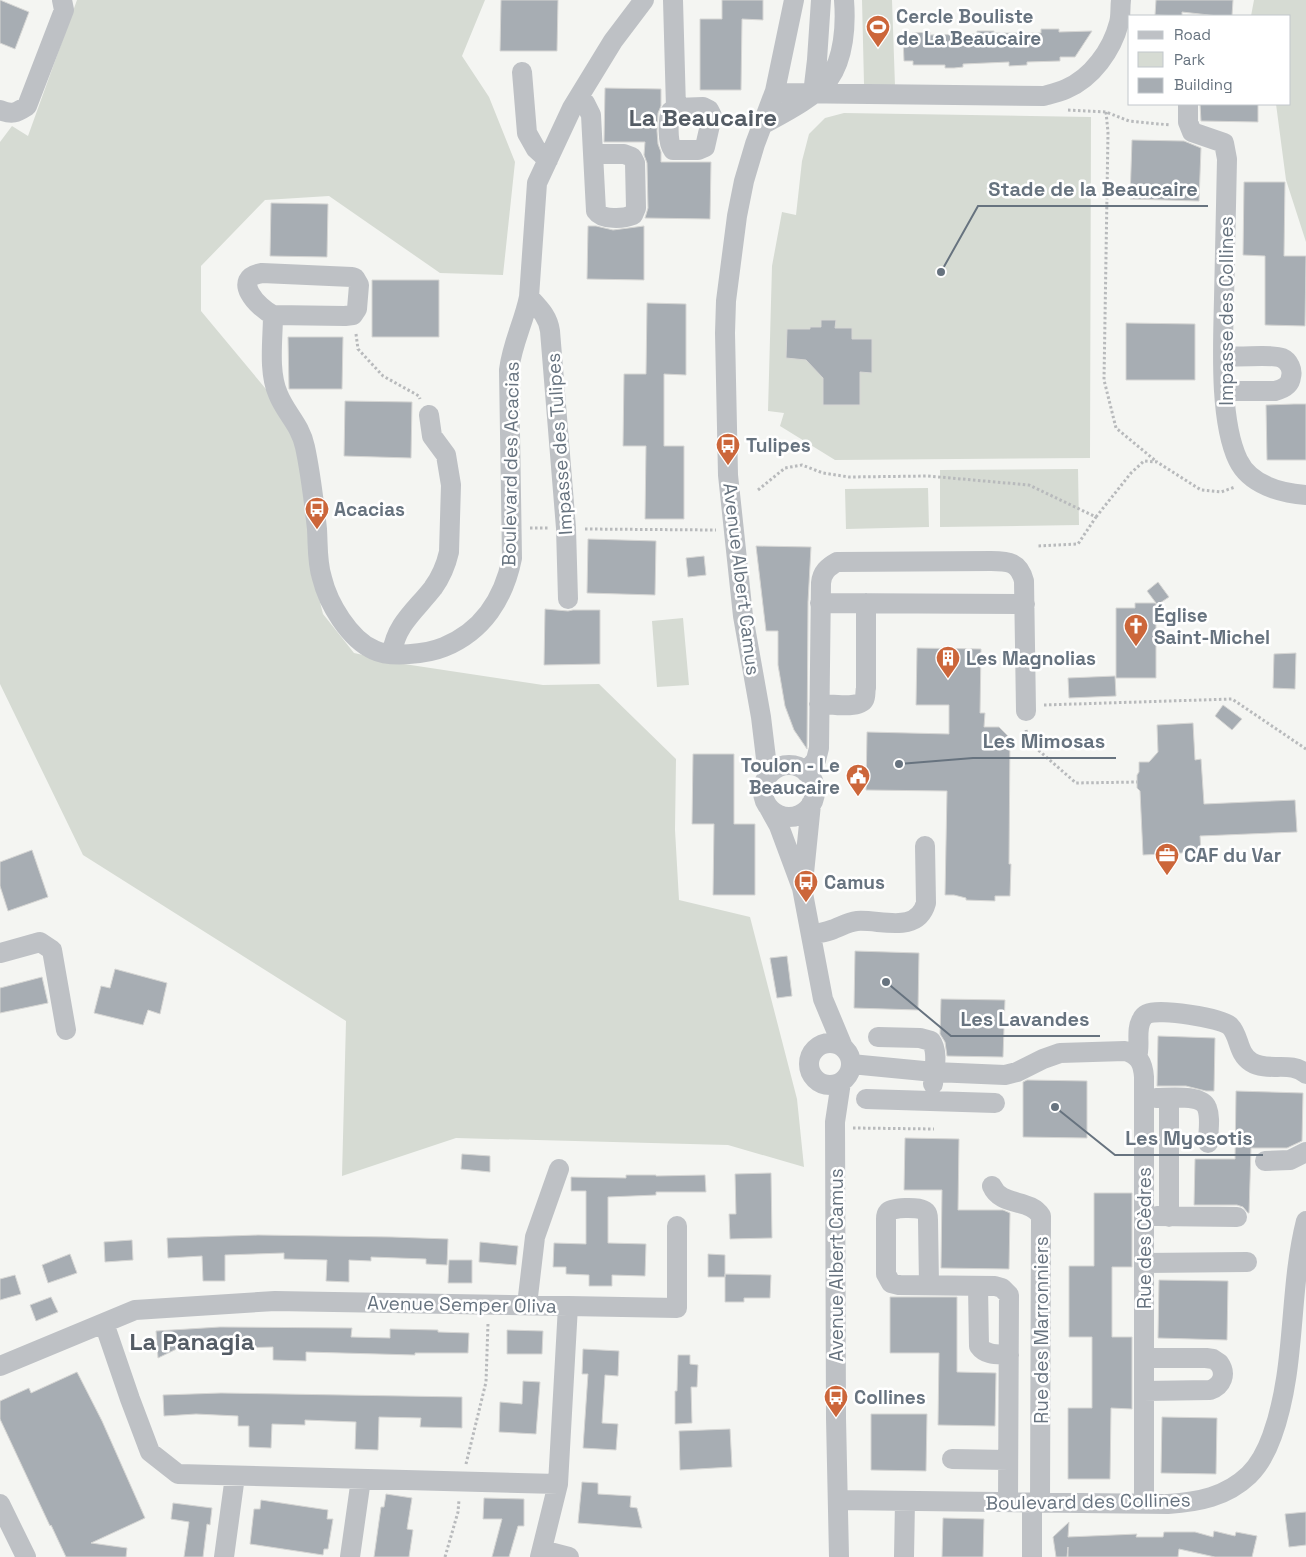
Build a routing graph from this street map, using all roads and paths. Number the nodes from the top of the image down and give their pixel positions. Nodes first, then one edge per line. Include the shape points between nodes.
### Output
1 (62, 0) edge
2 (644, 0) edge
3 (674, 0) edge
4 (794, 0) edge
5 (821, 0) edge
6 (833, 0) edge
7 (844, 0) edge
8 (1121, 0) edge
9 (522, 72) dead end
10 (775, 91) junction
11 (813, 94) junction
12 (578, 98) junction
13 (1188, 105) edge
14 (676, 108) dead end
15 (0, 110) edge
16 (1106, 112) dead end
17 (762, 125) junction
18 (593, 154) dead end
19 (548, 160) junction
20 (529, 297) junction
21 (273, 315) junction
22 (352, 315) junction
23 (1223, 357) junction
24 (1225, 391) junction
25 (429, 415) joint
26 (1157, 462) junction
27 (1255, 480) junction
28 (758, 490) dead end
29 (1306, 496) edge
30 (1096, 517) junction
31 (512, 528) junction
32 (566, 528) junction
33 (734, 530) junction
34 (1037, 546) dead end
35 (568, 599) dead end
36 (820, 603) junction
37 (866, 603) junction
38 (1025, 604) junction
39 (392, 654) junction
40 (820, 704) junction
41 (1026, 714) junction
42 (761, 717) junction
43 (1306, 749) edge
44 (787, 765) junction
45 (806, 772) junction
46 (768, 774) junction
47 (1137, 782) dead end
48 (811, 804) junction
49 (769, 808) junction
50 (925, 846) dead end
51 (802, 888) junction
52 (812, 935) junction
53 (0, 953) edge
54 (823, 999) junction
55 (66, 1030) dead end
56 (878, 1037) dead end
57 (815, 1048) junction
58 (1137, 1057) junction
59 (845, 1064) junction
60 (934, 1072) junction
61 (1306, 1074) edge
62 (821, 1082) junction
63 (1144, 1098) junction
64 (1169, 1098) junction
65 (866, 1099) dead end
66 (933, 1101) junction
67 (995, 1103) dead end
68 (835, 1125) junction
69 (934, 1130) dead end
70 (1208, 1143) dead end
71 (1306, 1152) edge
72 (1265, 1161) dead end
73 (559, 1169) dead end
74 (992, 1186) dead end
75 (1144, 1216) junction
76 (1169, 1217) junction
77 (1237, 1217) dead end
78 (1306, 1221) edge
79 (677, 1226) dead end
80 (1247, 1262) dead end
81 (1144, 1263) junction
82 (929, 1285) dead end
83 (978, 1286) junction
84 (488, 1304) junction
85 (527, 1305) junction
86 (568, 1306) junction
87 (104, 1323) junction
88 (1298, 1348) edge
89 (1009, 1354) junction
90 (1144, 1358) junction
91 (0, 1366) edge
92 (1144, 1391) junction
93 (952, 1459) dead end
94 (1008, 1460) junction
95 (235, 1476) junction
96 (361, 1479) junction
97 (462, 1481) junction
98 (558, 1484) junction
99 (838, 1500) junction
100 (904, 1501) junction
101 (1008, 1502) junction
102 (1036, 1503) junction
103 (1144, 1503) junction
104 (0, 1504) edge
105 (541, 1553) edge
106 (26, 1557) edge
107 (224, 1557) edge
108 (350, 1557) edge
109 (445, 1557) edge
110 (569, 1557) edge
111 (839, 1557) edge
112 (904, 1557) edge
113 (1032, 1557) edge

1 - 15 street via 64,10 27,106 15,114
2 - 12 street, Boulevard des Acacias via 613,41
3 - 14 street
4 - 10 street, Avenue Albert Camus
5 - 11 street
6 - 11 street via 826,62
7 - 11 street via 838,60 829,79
8 - 11 street via 1119,22 1101,61 1088,75 1068,88 1044,96
9 - 19 street via 527,134 536,150
10 - 11 street
10 - 17 street, Avenue Albert Camus
11 - 17 street
12 - 18 street via 591,115
12 - 19 street, Boulevard des Acacias
13 - 23 street, Impasse des Collines via 1192,132 1224,143 1227,159
16 - 26 path via 1104,380 1116,428
17 - 33 street, Avenue Albert Camus via 744,181 726,301 726,430
19 - 20 street, Boulevard des Acacias via 537,183
20 - 31 street, Boulevard des Acacias via 511,352 509,370
20 - 32 street, Impasse des Tulipes via 544,313 550,331
21 - 22 street
21 - 22 street via 259,304 247,287 248,279 254,275 355,278 359,285 357,309
21 - 39 street, Boulevard des Acacias via 274,383 304,445 313,488 322,578 334,608 360,641 375,651
22 - 25 path via 358,349 383,376 419,396
23 - 24 street, Impasse des Collines
23 - 24 street via 1280,357 1289,364 1292,374 1288,385 1275,391
24 - 27 street, Impasse des Collines via 1228,426 1238,460
25 - 39 street via 432,436 446,455 450,474 449,552 433,588 399,629
26 - 27 path via 1202,490 1221,492
26 - 30 path via 1144,461
27 - 29 street, Impasse des Collines via 1277,490
28 - 30 path via 785,468 802,465 823,473 849,477 928,476 1029,485
30 - 34 path via 1078,544
31 - 32 path
31 - 39 street, Boulevard des Acacias via 510,569 490,613 447,646 414,654
32 - 33 path
32 - 35 street, Impasse des Tulipes
33 - 42 street, Avenue Albert Camus via 743,616
36 - 37 street
36 - 38 street via 822,576 837,562 991,561 1010,562 1020,570
36 - 40 street
37 - 38 street
37 - 40 street via 864,700 853,705
38 - 41 street
40 - 45 street via 818,754
41 - 43 path via 1232,699
41 - 47 path via 1028,742 1076,784
42 - 44 street, Avenue Albert Camus
42 - 46 street, Avenue Albert Camus
44 - 45 street
44 - 46 street
45 - 48 street via 815,788
46 - 49 street via 763,792
48 - 49 street via 799,815 791,817
48 - 51 street
49 - 51 street
50 - 52 street via 926,902 916,918 898,923 856,921
51 - 52 street
52 - 54 street
53 - 55 street via 40,942 52,950
54 - 57 street
54 - 59 street
56 - 60 street via 929,1040 934,1050
57 - 59 street via 824,1043 834,1043
57 - 62 street via 809,1063 810,1071
58 - 60 street via 1125,1051 1075,1052 1051,1056 1018,1072 1005,1074
58 - 61 street via 1142,1018 1154,1012 1170,1012 1223,1022 1233,1030 1241,1052 1251,1062 1260,1066 1297,1068
58 - 63 street, Rue des Cèdres via 1144,1070
59 - 60 street
59 - 62 street via 831,1084
59 - 68 street, Avenue Albert Camus
60 - 66 street
62 - 68 street, Avenue Albert Camus
63 - 64 street
63 - 75 street, Rue des Cèdres
64 - 70 street via 1198,1099 1205,1104
64 - 76 street
65 - 66 street
66 - 67 street
68 - 69 path
68 - 99 street, Avenue Albert Camus
71 - 72 street via 1290,1160
73 - 85 street via 535,1237
74 - 102 street, Rue des Marronniers via 1002,1198 1030,1207 1041,1216
75 - 76 street
75 - 81 street, Rue des Cèdres
76 - 77 street
78 - 88 street, Boulevard des Collines via 1299,1252
79 - 86 street via 678,1308
80 - 81 street
81 - 90 street, Rue des Cèdres
82 - 83 street
83 - 89 street via 980,1346 987,1353
83 - 89 street via 1000,1287 1009,1296
84 - 85 street, Avenue Semper Oliva
84 - 87 street, Avenue Semper Oliva via 275,1301 135,1310
84 - 97 path via 486,1382
85 - 86 street, Avenue Semper Oliva
86 - 98 street, Avenue Semper Oliva
87 - 91 street, Avenue Semper Oliva
87 - 95 street via 150,1452 178,1474
88 - 103 street, Boulevard des Collines via 1276,1424 1264,1454 1248,1475 1224,1492 1206,1499
89 - 94 street
90 - 92 street, Rue des Cèdres
90 - 92 street via 1210,1358 1219,1363 1223,1373 1218,1387 1210,1390
92 - 103 street, Rue des Cèdres
93 - 94 street
94 - 101 street
95 - 96 street
95 - 107 street
96 - 97 street
96 - 108 street
97 - 98 street
97 - 109 path via 458,1512
98 - 105 street, Avenue Semper Oliva
99 - 100 street, Boulevard des Collines
99 - 111 street, Avenue Albert Camus
100 - 101 street, Boulevard des Collines
100 - 112 street
101 - 102 street, Boulevard des Collines
102 - 103 street, Boulevard des Collines
102 - 113 street
104 - 106 street
105 - 110 street

